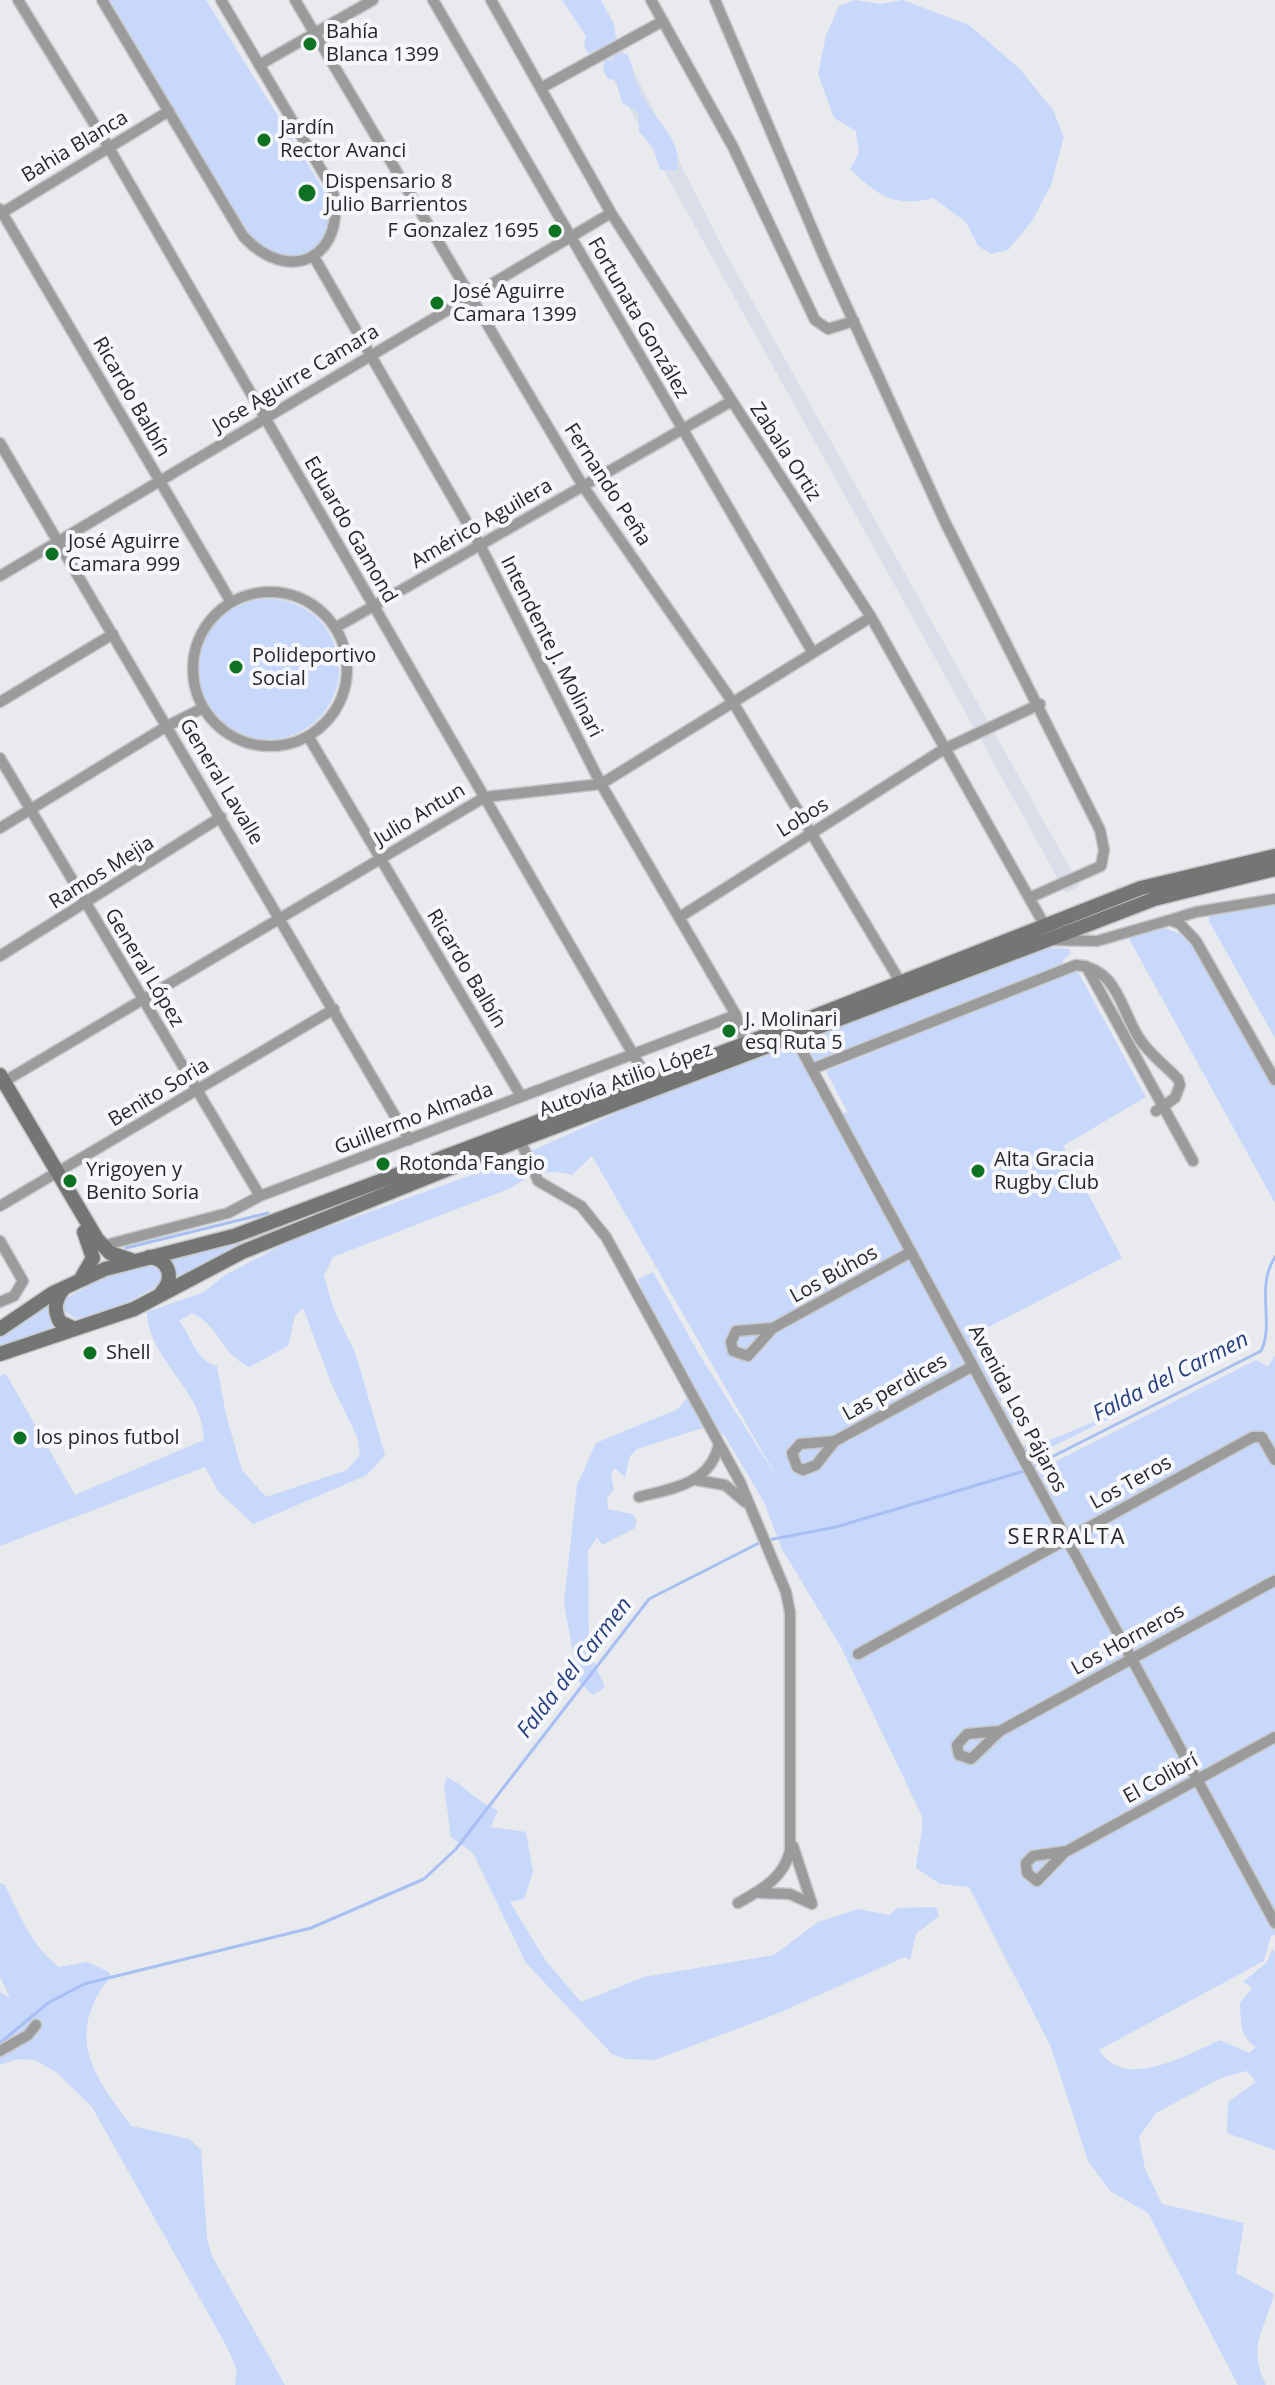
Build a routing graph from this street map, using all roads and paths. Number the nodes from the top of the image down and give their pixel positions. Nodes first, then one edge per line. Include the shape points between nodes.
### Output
1 (18, 0) edge
2 (102, 0) edge
3 (221, 0) edge
4 (295, 0) edge
5 (373, 0) edge
6 (433, 0) edge
7 (491, 0) edge
8 (652, 0) edge
9 (715, 0) edge
10 (663, 21) junction
11 (315, 33) junction
12 (259, 65) junction
13 (541, 88) junction
14 (169, 111) junction
15 (109, 148) junction
16 (1, 212) edge
17 (611, 213) junction
18 (570, 237) junction
19 (314, 257) junction
20 (470, 297) junction
21 (854, 321) junction
22 (371, 356) junction
23 (730, 402) junction
24 (264, 419) junction
25 (682, 430) junction
26 (0, 443) edge
27 (159, 481) junction
28 (583, 486) junction
29 (58, 542) junction
30 (481, 547) junction
31 (0, 576) edge
32 (231, 602) junction
33 (374, 606) junction
34 (871, 617) junction
35 (335, 628) junction
36 (113, 634) junction
37 (813, 653) junction
38 (0, 702) edge
39 (734, 704) junction
40 (1040, 704) junction
41 (203, 708) junction
42 (167, 726) junction
43 (308, 736) junction
44 (944, 749) junction
45 (0, 758) edge
46 (601, 784) junction
47 (485, 797) junction
48 (30, 810) junction
49 (221, 817) junction
50 (0, 828) edge
51 (812, 833) junction
52 (1275, 856) edge
53 (381, 860) junction
54 (1275, 869) edge
55 (1029, 898) junction
56 (1275, 899) edge
57 (86, 905) junction
58 (680, 917) junction
59 (281, 919) junction
60 (1170, 920) junction
61 (1048, 933) junction
62 (0, 956) edge
63 (1086, 966) junction
64 (901, 983) junction
65 (142, 999) junction
66 (334, 1009) junction
67 (736, 1015) junction
68 (795, 1038) junction
69 (747, 1050) junction
70 (634, 1053) junction
71 (812, 1069) junction
72 (648, 1080) junction
73 (1275, 1080) edge
74 (1, 1083) edge
75 (196, 1092) junction
76 (521, 1096) junction
77 (1159, 1108) junction
78 (409, 1140) junction
79 (520, 1140) junction
80 (1193, 1161) dead end
81 (56, 1175) junction
82 (260, 1196) junction
83 (0, 1206) edge
84 (0, 1241) edge
85 (102, 1246) junction
86 (911, 1252) junction
87 (149, 1257) junction
88 (132, 1260) junction
89 (80, 1279) junction
90 (64, 1287) junction
91 (159, 1295) junction
92 (0, 1302) edge
93 (773, 1328) dead end
94 (0, 1329) edge
95 (75, 1329) junction
96 (0, 1354) edge
97 (973, 1366) junction
98 (835, 1441) dead end
99 (719, 1444) junction
100 (1275, 1460) edge
101 (694, 1480) junction
102 (639, 1497) dead end
103 (750, 1506) junction
104 (1067, 1539) junction
105 (1274, 1581) edge
106 (858, 1654) dead end
107 (1131, 1658) junction
108 (1000, 1731) dead end
109 (1275, 1737) edge
110 (1198, 1780) junction
111 (791, 1840) junction
112 (1064, 1853) dead end
113 (751, 1896) junction
114 (738, 1903) dead end
115 (1275, 1923) edge
116 (36, 2025) dead end
117 (0, 2051) edge

1 - 15 street, Eduardo Gamond
2 - 14 street
3 - 12 street
4 - 11 street, Fernando Peña
5 - 11 street
6 - 18 street, Fortunata González
7 - 13 street, Zabala Ortiz
8 - 10 street
9 - 21 street
10 - 13 street
10 - 21 street via 733,147 815,320 828,329
11 - 12 street
11 - 20 street, Fernando Peña
12 - 19 street via 332,188 337,208 333,229
13 - 17 street, Zabala Ortiz
14 - 15 street, Bahia Blanca
14 - 19 street via 257,252 288,264
15 - 16 street, Bahia Blanca
15 - 24 street, Eduardo Gamond
16 - 27 street, Ricardo Balbín
17 - 18 street, Jose Aguirre Camara
17 - 23 street, Zabala Ortiz
18 - 20 street, Jose Aguirre Camara
18 - 25 street, Fortunata González
19 - 22 street, Intendente J. Molinari
20 - 22 street, Jose Aguirre Camara
20 - 28 street, Fernando Peña
21 - 40 street via 945,522
22 - 24 street, Jose Aguirre Camara
22 - 30 street, Intendente J. Molinari
23 - 25 street, Américo Aguilera
23 - 34 street, Zabala Ortiz
24 - 27 street, Jose Aguirre Camara
24 - 33 street, Eduardo Gamond
25 - 28 street, Américo Aguilera
25 - 37 street, Fortunata González
26 - 29 street, General Lavalle
27 - 29 street, Jose Aguirre Camara
27 - 32 street, Ricardo Balbín
28 - 30 street, Américo Aguilera
28 - 39 street, Fernando Peña
29 - 31 street, Jose Aguirre Camara
29 - 36 street, General Lavalle
30 - 33 street, Américo Aguilera
30 - 46 street, Intendente J. Molinari
32 - 35 street via 253,593 288,595 319,610
32 - 41 street via 206,626 193,657
33 - 35 street, Américo Aguilera
33 - 47 street, Eduardo Gamond
34 - 37 street, Julio Antun
34 - 44 street, Zabala Ortiz
35 - 43 street via 345,653 345,682 335,710
36 - 38 street
36 - 42 street, General Lavalle
37 - 39 street, Julio Antun
39 - 46 street, Julio Antun
39 - 51 street, Fernando Peña
40 - 44 street, Lobos
40 - 55 street via 1093,809 1104,850 1101,866
41 - 42 street
41 - 43 street via 220,728 240,740 263,746
42 - 48 street
42 - 49 street, General Lavalle
43 - 53 street, Ricardo Balbín
44 - 51 street, Lobos
44 - 55 street, Zabala Ortiz
45 - 48 street, General López
46 - 47 street, Julio Antun
46 - 58 street, Intendente J. Molinari
47 - 53 street, Julio Antun
47 - 70 street, Eduardo Gamond
48 - 50 street
48 - 57 street, General López
49 - 57 street, Ramos Mejia
49 - 59 street, General Lavalle
51 - 58 street, Lobos
51 - 64 street, Fernando Peña
52 - 61 main road, Autovía Atilio López via 1141,888
53 - 59 street, Julio Antun
53 - 76 street, Ricardo Balbín
54 - 61 main road, Autovía Atilio López
55 - 61 street, Zabala Ortiz
56 - 60 street
57 - 62 street, Ramos Mejia
57 - 65 street, General López
58 - 67 street, Intendente J. Molinari
59 - 65 street, Julio Antun
59 - 66 street, General Lavalle
60 - 61 street via 1097,941
60 - 73 street via 1196,941
61 - 64 main road, Autovía Atilio López
61 - 68 main road, Autovía Atilio López
63 - 71 street via 1076,965
63 - 77 street
63 - 77 street via 1110,979 1138,1037 1178,1079 1175,1098
64 - 69 main road, Autovía Atilio López
65 - 74 street, Julio Antun
65 - 75 street, General López
66 - 75 street, Benito Soria
66 - 78 street, General Lavalle
67 - 69 street, Intendente J. Molinari
67 - 70 street, Guillermo Almada
68 - 69 main road, Autovía Atilio López
68 - 71 street, Avenida Los Pájaros
69 - 72 main road, Autovía Atilio López
69 - 79 main road, Autovía Atilio López
70 - 72 street, Eduardo Gamond
70 - 76 street, Guillermo Almada
71 - 86 street, Avenida Los Pájaros
72 - 87 main road, Autovía Atilio López via 234,1236
74 - 81 main road
75 - 81 street, Benito Soria
75 - 82 street, General López
76 - 78 street, Guillermo Almada
77 - 80 street
78 - 82 street, Guillermo Almada
79 - 91 main road, Autovía Atilio López via 242,1252
79 - 99 street via 538,1181 581,1206 606,1237
81 - 83 street, Benito Soria
81 - 85 main road
81 - 89 main road via 93,1250 91,1265
82 - 85 street, Guillermo Almada via 228,1213
84 - 92 street via 23,1281 21,1290
85 - 88 main road
86 - 93 street, Los Búhos
86 - 97 street, Avenida Los Pájaros
87 - 88 main road, Autovía Atilio López
87 - 91 main road via 168,1268 168,1286
88 - 89 main road, Autovía Atilio López
89 - 90 main road, Autovía Atilio López
90 - 94 main road, Autovía Atilio López
90 - 95 main road via 56,1299 57,1316
91 - 95 main road, Autovía Atilio López
95 - 96 main road, Autovía Atilio López
97 - 98 street, Las perdices
97 - 104 street, Avenida Los Pájaros
99 - 101 street via 710,1468
99 - 103 street
100 - 104 street, Los Teros via 1262,1437 1253,1437
101 - 102 street
101 - 103 street via 725,1485
103 - 111 street via 790,1612
104 - 106 street, Los Teros
104 - 107 street, Avenida Los Pájaros
105 - 107 street, Los Horneros
107 - 108 street, Los Horneros
107 - 110 street, Avenida Los Pájaros
109 - 110 street, El Colibrí
110 - 112 street, El Colibrí
110 - 115 street, Avenida Los Pájaros
111 - 113 street via 779,1875
111 - 113 street via 812,1904 780,1892
113 - 114 street
116 - 117 street

